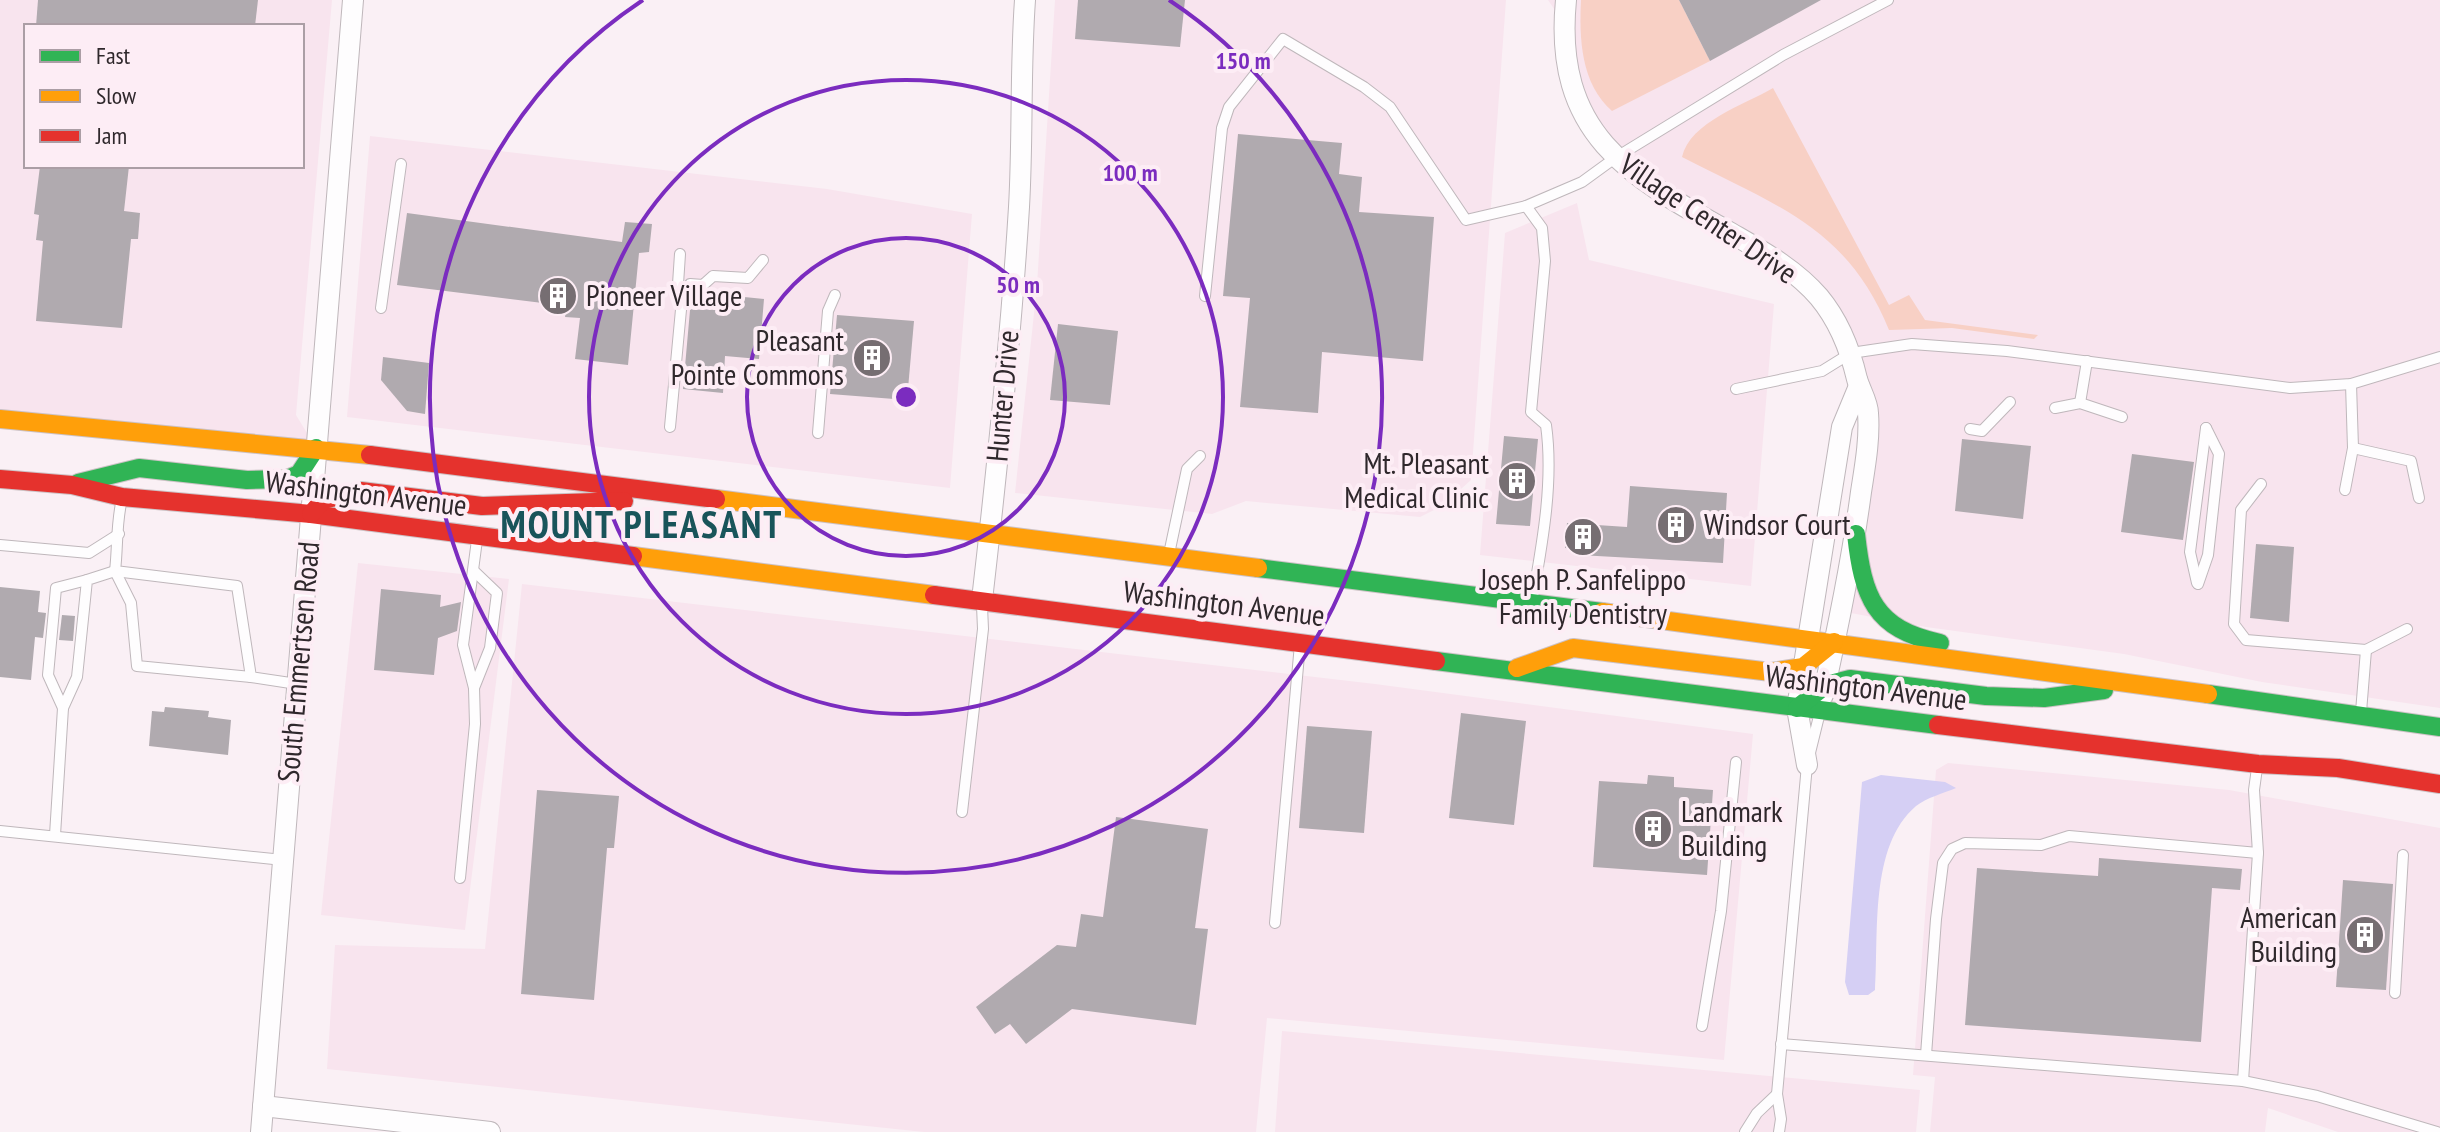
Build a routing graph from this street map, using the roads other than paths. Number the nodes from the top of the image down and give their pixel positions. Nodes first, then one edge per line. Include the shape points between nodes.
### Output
1 (353, 0) edge
2 (1025, 0) edge
3 (1566, 0) edge
4 (1888, 0) edge
5 (1615, 158) junction
6 (401, 164) dead end
7 (1526, 206) junction
8 (680, 254) dead end
9 (763, 260) dead end
10 (835, 295) dead end
11 (1205, 296) dead end
12 (682, 299) junction
13 (381, 308) dead end
14 (1851, 353) junction
15 (2440, 357) edge
16 (2087, 361) junction
17 (2351, 384) junction
18 (1859, 386) junction
19 (1736, 389) dead end
20 (2010, 402) dead end
21 (2080, 403) junction
22 (2055, 408) dead end
23 (2122, 417) dead end
24 (0, 419) edge
25 (670, 427) dead end
26 (2206, 428) joint
27 (1970, 429) dead end
28 (818, 433) dead end
29 (316, 448) junction
30 (2353, 448) junction
31 (1200, 456) dead end
32 (0, 479) edge
33 (2261, 484) dead end
34 (72, 485) junction
35 (2345, 490) dead end
36 (679, 496) junction
37 (122, 497) junction
38 (2419, 498) dead end
39 (311, 514) junction
40 (119, 534) junction
41 (1856, 534) junction
42 (477, 535) junction
43 (989, 537) junction
44 (0, 545) edge
45 (1168, 559) junction
46 (115, 571) junction
47 (474, 571) junction
48 (87, 580) junction
49 (982, 600) junction
50 (1531, 605) junction
51 (2407, 629) dead end
52 (1807, 640) junction
53 (1300, 642) junction
54 (1834, 642) junction
55 (2366, 650) junction
56 (1803, 667) junction
57 (1514, 669) junction
58 (251, 677) junction
59 (297, 684) junction
60 (2143, 684) junction
61 (1826, 685) junction
62 (474, 688) junction
63 (63, 708) junction
64 (1797, 708) junction
65 (1820, 710) junction
66 (2360, 715) junction
67 (2440, 727) edge
68 (1736, 762) dead end
69 (2258, 764) junction
70 (1807, 765) junction
71 (2440, 784) edge
72 (962, 812) dead end
73 (0, 831) edge
74 (55, 835) junction
75 (2258, 853) junction
76 (2403, 855) dead end
77 (283, 860) junction
78 (460, 878) dead end
79 (1275, 923) dead end
80 (2395, 993) dead end
81 (1702, 1026) dead end
82 (1781, 1044) junction
83 (1926, 1055) junction
84 (2243, 1081) junction
85 (1777, 1094) junction
86 (263, 1106) junction
87 (261, 1132) edge
88 (490, 1132) edge
89 (1745, 1132) edge
90 (1779, 1132) edge
91 (2437, 1132) edge

1 - 29 street, South Emmertsen Road
2 - 43 street, Hunter Drive via 1019,205
3 - 5 street, Village Center Drive via 1563,37 1574,89
4 - 5 lane via 1783,55
5 - 7 lane via 1582,182
5 - 14 street, Village Center Drive via 1656,191 1796,275 1819,297
6 - 13 lane
7 - 11 lane via 1466,220 1390,107 1283,39 1229,107 1222,128
7 - 50 lane via 1542,228 1545,261 1531,412 1546,425 1548,446 1544,527
8 - 12 lane
9 - 12 lane via 748,278 713,276 703,285 690,284
10 - 28 lane via 828,311
12 - 25 lane
14 - 16 lane via 1912,344
14 - 18 street, Village Center Drive
14 - 19 lane via 1822,371
15 - 17 lane
16 - 17 lane via 2290,388
16 - 21 lane
17 - 30 lane
18 - 41 street, Village Center Drive via 1868,410 1868,445
18 - 52 street via 1842,427
20 - 27 lane via 1982,431
21 - 22 lane
21 - 23 lane
24 - 29 main road, Washington Avenue
26 - 26 lane via 2219,454 2208,555 2198,584 2190,552
29 - 34 main road via 299,474 287,479 139,468
29 - 36 main road, Washington Avenue
29 - 39 street, South Emmertsen Road
30 - 35 lane
30 - 38 lane via 2411,461
31 - 45 lane via 1187,469
32 - 34 main road, Washington Avenue
33 - 55 lane via 2241,510 2234,624 2246,640
34 - 37 main road, Washington Avenue
36 - 39 main road via 526,507 361,491 323,500
36 - 43 main road, Washington Avenue
37 - 39 main road, Washington Avenue
37 - 40 lane
39 - 42 main road, Washington Avenue
39 - 59 street, South Emmertsen Road
40 - 44 lane via 89,553
40 - 46 lane
41 - 54 street, Village Center Drive
41 - 60 main road via 1859,574 1869,603 1915,639 2118,667
42 - 47 lane
42 - 49 main road, Washington Avenue
43 - 45 main road, Washington Avenue
43 - 49 street, Hunter Drive
45 - 50 main road, Washington Avenue
46 - 48 lane
46 - 58 lane via 131,603 137,666
46 - 58 lane via 237,586
47 - 62 lane via 463,645
47 - 62 lane via 497,593 490,648
48 - 63 lane via 77,677
48 - 63 lane via 56,588 48,675
49 - 53 main road, Washington Avenue
49 - 72 lane
50 - 52 main road, Washington Avenue
51 - 55 lane
52 - 54 main road, Washington Avenue
52 - 56 street
53 - 57 main road, Washington Avenue
53 - 79 lane
54 - 56 main road
54 - 60 main road, Washington Avenue
54 - 61 street, Village Center Drive
55 - 66 lane
56 - 57 main road via 1771,672 1573,648
56 - 64 street
57 - 64 main road, Washington Avenue
58 - 59 lane
59 - 77 street, South Emmertsen Road
60 - 61 main road via 2044,698 1850,679
60 - 66 main road, Washington Avenue
61 - 64 main road
61 - 65 street, Village Center Drive
62 - 78 lane
63 - 74 lane
64 - 65 main road, Washington Avenue
64 - 70 street
65 - 69 main road, Washington Avenue
65 - 70 lane
66 - 67 main road, Washington Avenue
68 - 81 lane via 1721,911
69 - 71 main road, Washington Avenue via 2338,768
69 - 75 lane
70 - 82 lane
73 - 74 lane
74 - 77 lane
75 - 83 lane via 2069,836 2041,845 1965,843 1952,849 1943,863
75 - 84 lane
76 - 80 lane
77 - 86 street, South Emmertsen Road
82 - 83 lane
82 - 85 lane
83 - 84 lane
84 - 91 lane via 2317,1096
85 - 89 lane
85 - 90 lane
86 - 87 street, South Emmertsen Road
86 - 88 street

